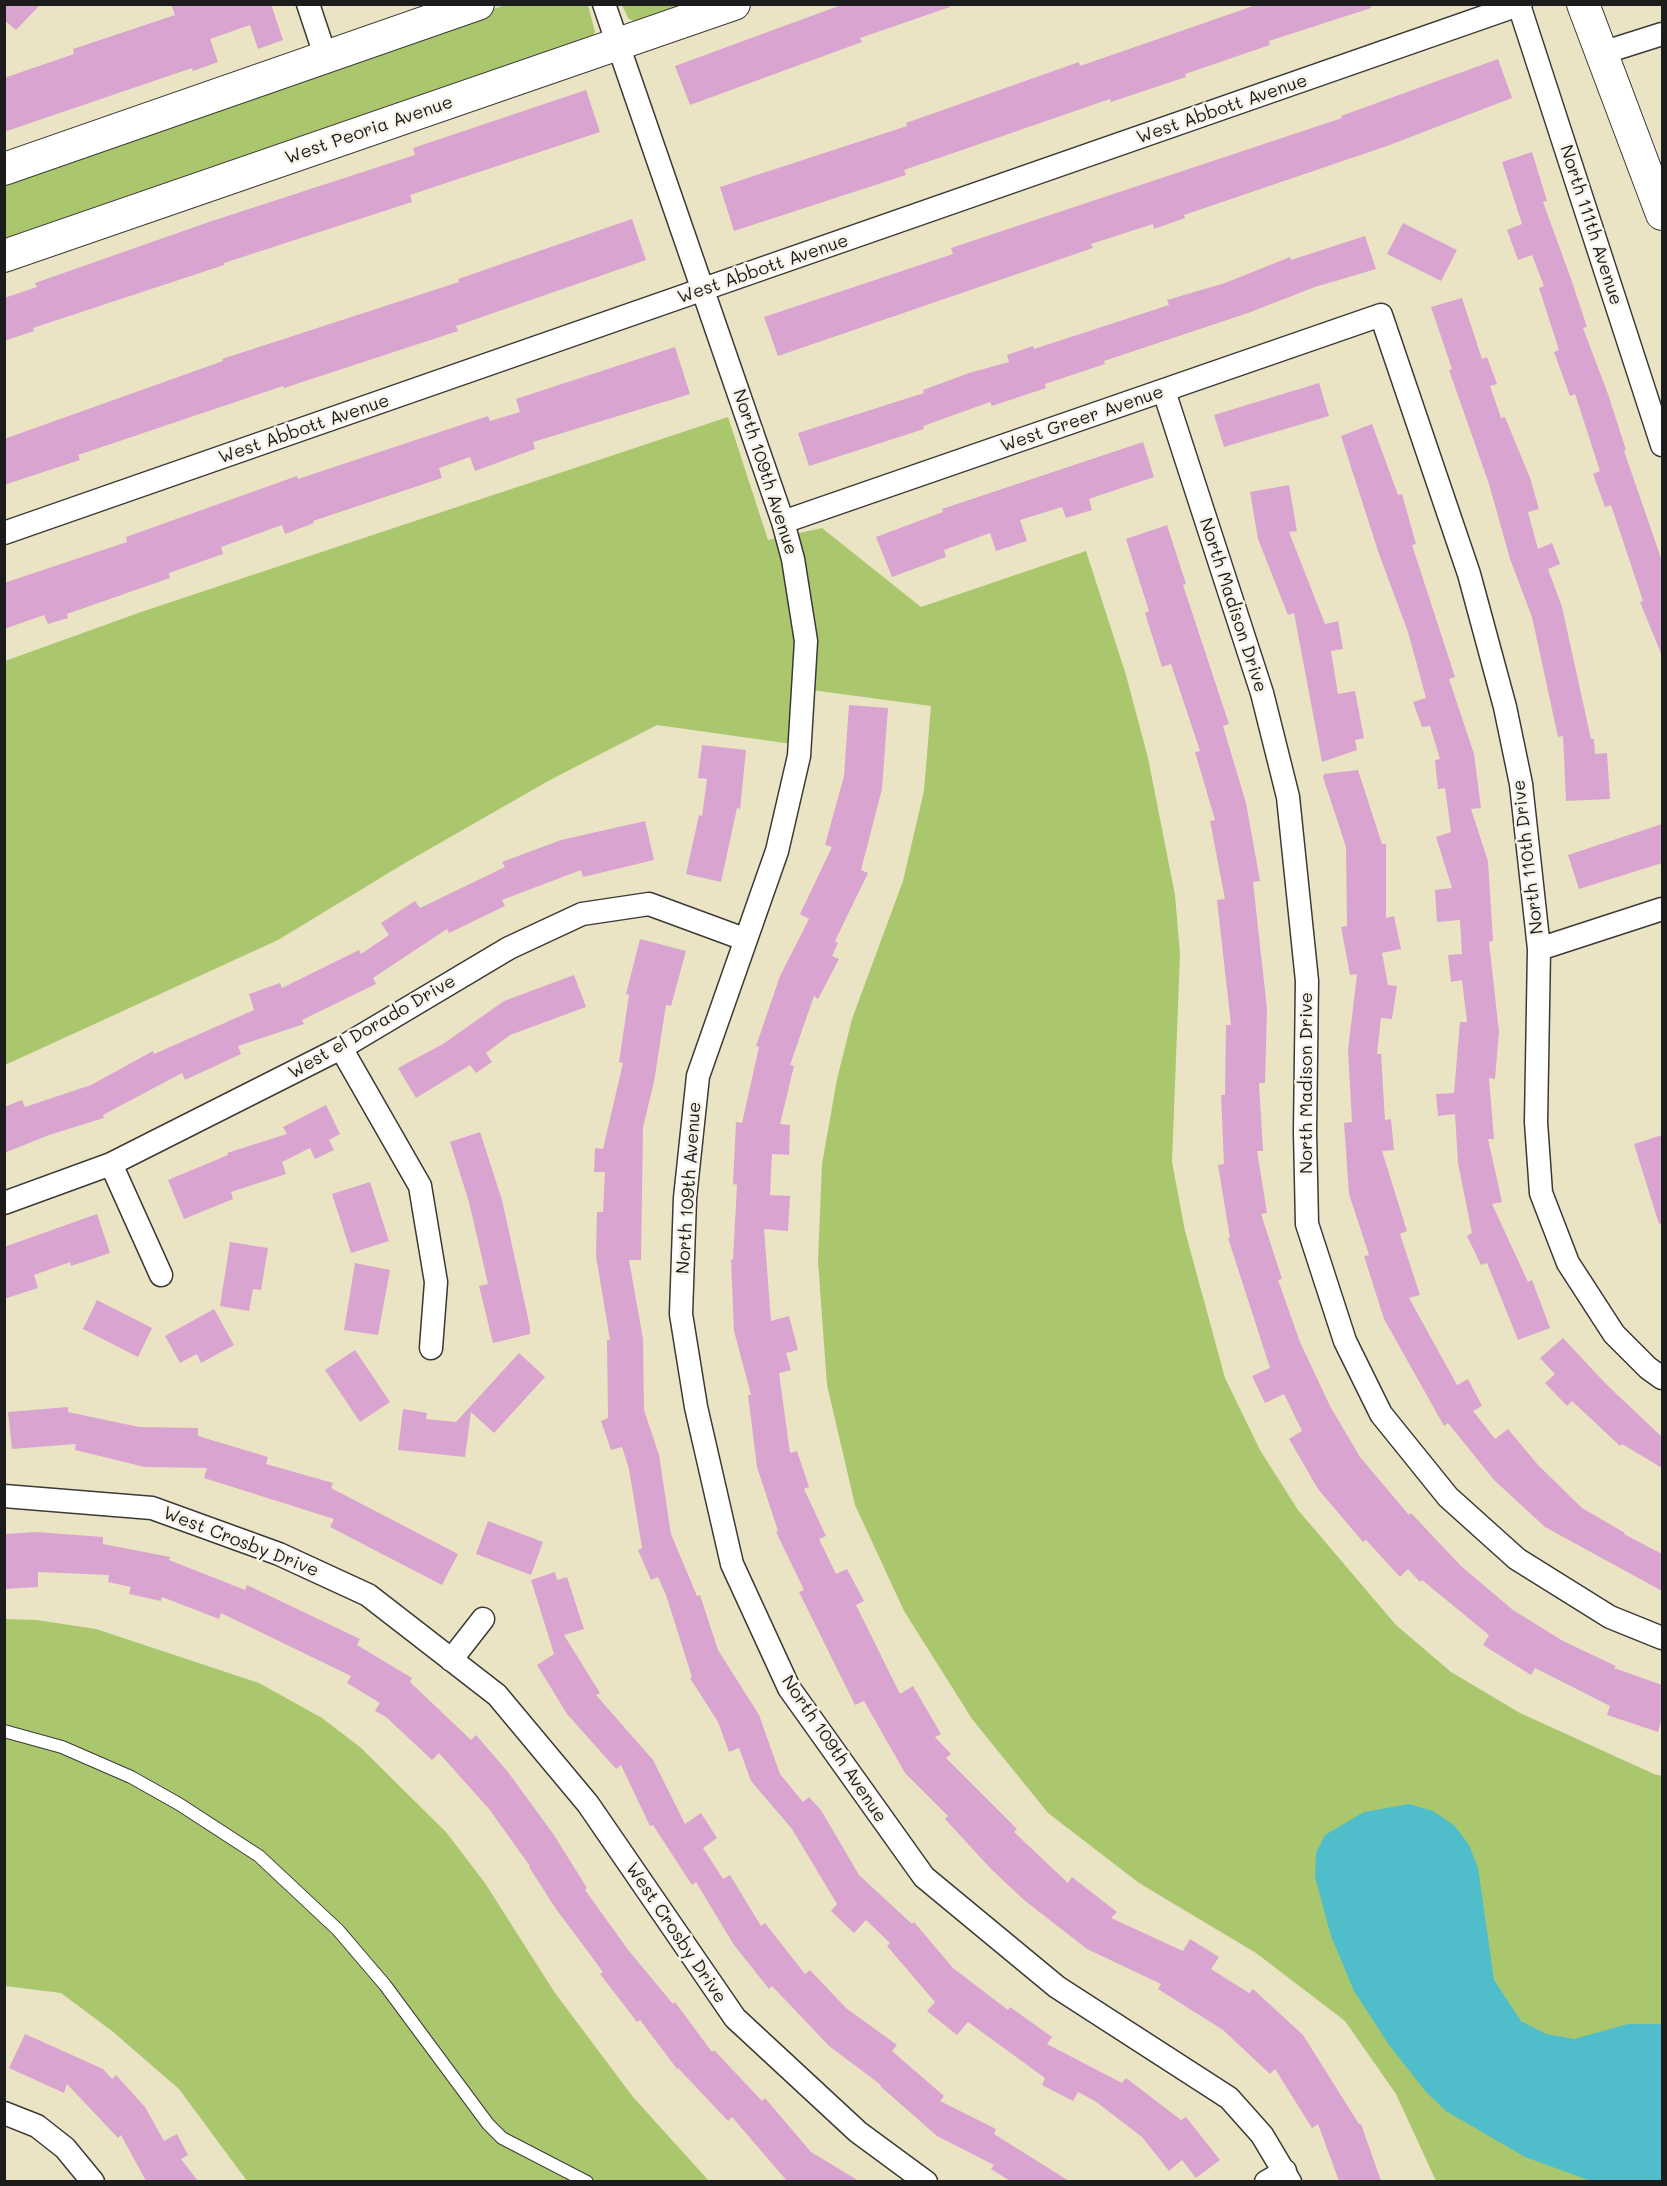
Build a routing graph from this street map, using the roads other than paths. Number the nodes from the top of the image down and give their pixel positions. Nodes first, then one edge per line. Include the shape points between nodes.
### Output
1 (308, 4) edge
2 (478, 4) edge
3 (604, 4) edge
4 (734, 4) edge
5 (1583, 4) edge
6 (1520, 5) edge
7 (1662, 34) edge
8 (618, 45) junction
9 (1602, 53) junction
10 (326, 58) junction
11 (4, 169) edge
12 (1662, 214) edge
13 (4, 256) edge
14 (704, 290) junction
15 (1381, 315) joint
16 (1164, 391) junction
17 (1662, 446) edge
18 (783, 522) junction
19 (4, 533) edge
20 (1662, 909) edge
21 (744, 939) junction
22 (1539, 949) junction
23 (341, 1048) junction
24 (111, 1164) junction
25 (4, 1203) edge
26 (160, 1275) dead end
27 (431, 1348) dead end
28 (1662, 1378) edge
29 (4, 1496) edge
30 (483, 1619) dead end
31 (1662, 1638) edge
32 (451, 1660) junction
33 (4, 1731) edge
34 (4, 2113) edge
35 (1281, 2178) edge
36 (93, 2181) edge
37 (587, 2181) edge
38 (926, 2181) edge

1 - 10 street
2 - 10 street
3 - 8 street, North 109th Avenue
4 - 8 street, West Peoria Avenue
5 - 9 street
6 - 14 street, West Abbott Avenue
6 - 17 street, North 111th Avenue
7 - 9 street
8 - 13 street, West Peoria Avenue
8 - 14 street, North 109th Avenue
9 - 12 street
10 - 11 street
14 - 18 street, North 109th Avenue
14 - 19 street, West Abbott Avenue
15 - 16 street, West Greer Avenue
15 - 22 street, North 110th Drive via 1469,574 1505,707 1521,784
16 - 18 street, West Greer Avenue
16 - 31 street, North Madison Drive via 1262,693 1288,797 1306,981 1307,1224 1345,1341 1381,1414 1448,1497 1517,1559 1610,1617
18 - 21 street, North 109th Avenue via 806,641 799,756 777,851
20 - 22 street
21 - 23 street, West el Dorado Drive via 649,904 582,914 508,948
21 - 35 street, North 109th Avenue via 698,1076 685,1198 681,1314 696,1407 732,1564 789,1688 924,1877 1057,1987 1229,2098 1262,2135
22 - 28 street, North 110th Drive via 1536,1122 1541,1193 1568,1263 1614,1334
23 - 24 street, West el Dorado Drive
23 - 27 street via 420,1186 436,1282
24 - 25 street, West el Dorado Drive
24 - 26 street
29 - 32 street, West Crosby Drive via 152,1508 279,1554 368,1595
30 - 32 street
32 - 38 street, West Crosby Drive via 497,1695 588,1804 735,2018 858,2132
33 - 37 lane via 62,1747 131,1777 259,1856 345,1938 386,1985 502,2138
34 - 36 street via 37,2126 65,2148

